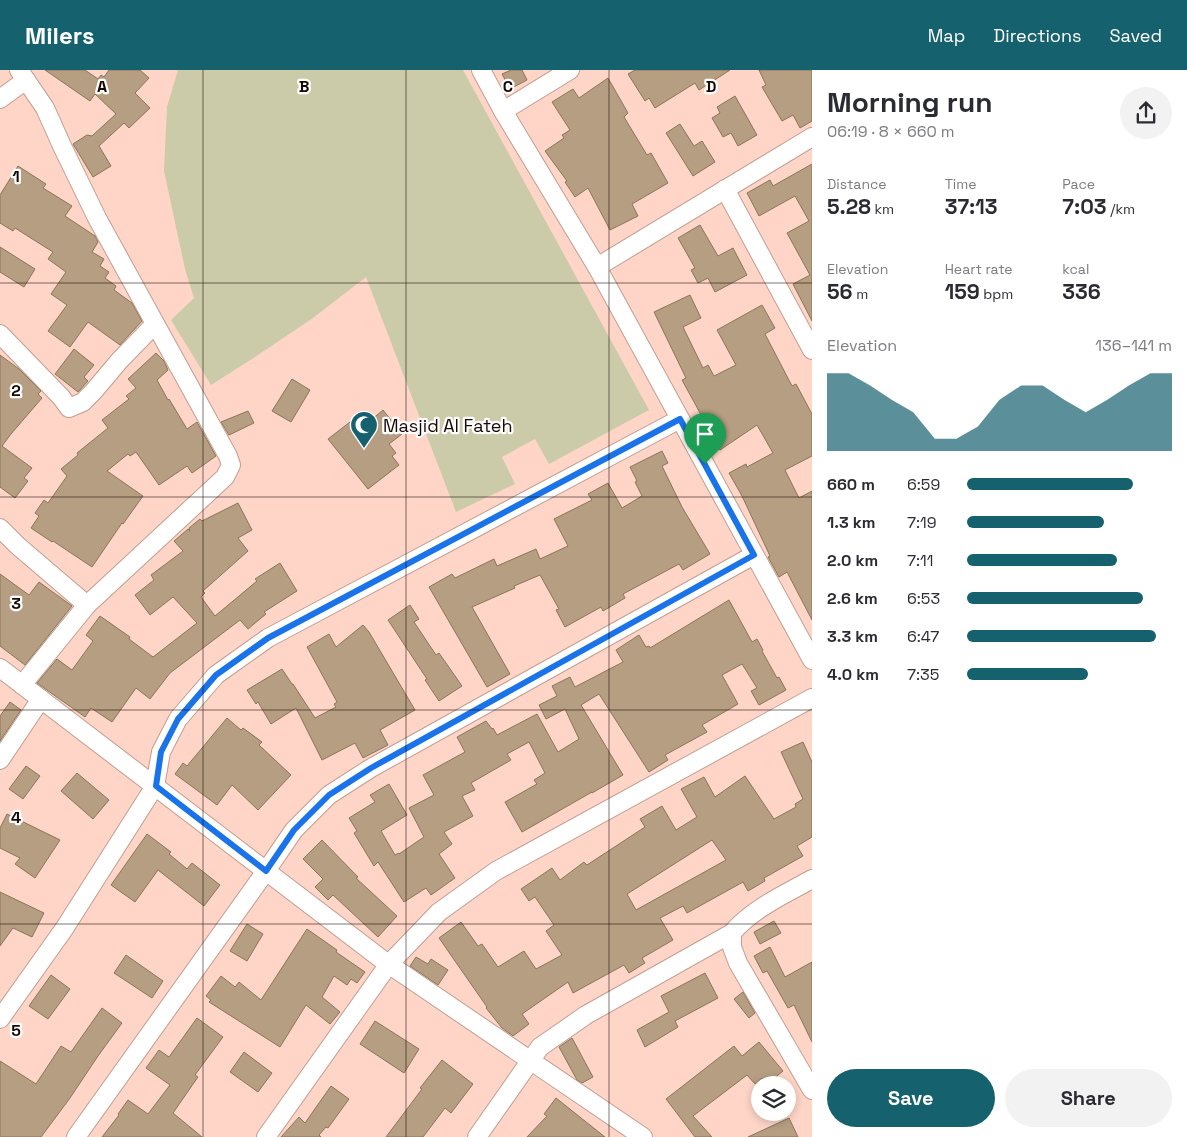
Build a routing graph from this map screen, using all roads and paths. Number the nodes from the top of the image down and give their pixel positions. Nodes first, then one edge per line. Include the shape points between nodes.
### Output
1 (481, 70) edge
2 (570, 70) edge
3 (23, 75) edge
4 (0, 99) edge
5 (503, 111) junction
6 (812, 137) edge
7 (725, 189) junction
8 (597, 267) junction
9 (155, 324) junction
10 (0, 334) edge
11 (812, 350) edge
12 (680, 419) junction
13 (0, 528) edge
14 (754, 555) junction
15 (87, 605) junction
16 (812, 660) edge
17 (0, 668) edge
18 (22, 685) junction
19 (812, 698) edge
20 (41, 699) junction
21 (0, 760) edge
22 (156, 786) junction
23 (266, 871) junction
24 (812, 879) edge
25 (732, 933) junction
26 (389, 964) junction
27 (0, 1019) edge
28 (531, 1060) junction
29 (812, 1090) edge
30 (76, 1137) edge
31 (266, 1137) edge
32 (476, 1137) edge
33 (643, 1137) edge

1 - 5 street
2 - 5 street
3 - 4 street
3 - 9 street via 45,108 97,218
5 - 8 street
6 - 7 street
7 - 8 street
7 - 11 street
8 - 12 street
9 - 10 street via 93,392 69,408
9 - 15 street via 231,465 225,477
12 - 14 street
12 - 22 street via 268,638 216,675 178,719 161,752
13 - 15 street
14 - 16 street
14 - 23 street via 371,768 329,795 294,830
15 - 18 street
17 - 18 street
18 - 20 street
19 - 26 street via 496,871 439,912
20 - 21 street
20 - 22 street
22 - 23 street
22 - 27 street via 64,929
23 - 26 street
23 - 30 street
24 - 25 street via 771,902 740,923
25 - 28 street via 586,1015 540,1047
25 - 29 street via 732,947 738,963
26 - 28 street
26 - 31 street
28 - 32 street
28 - 33 street

